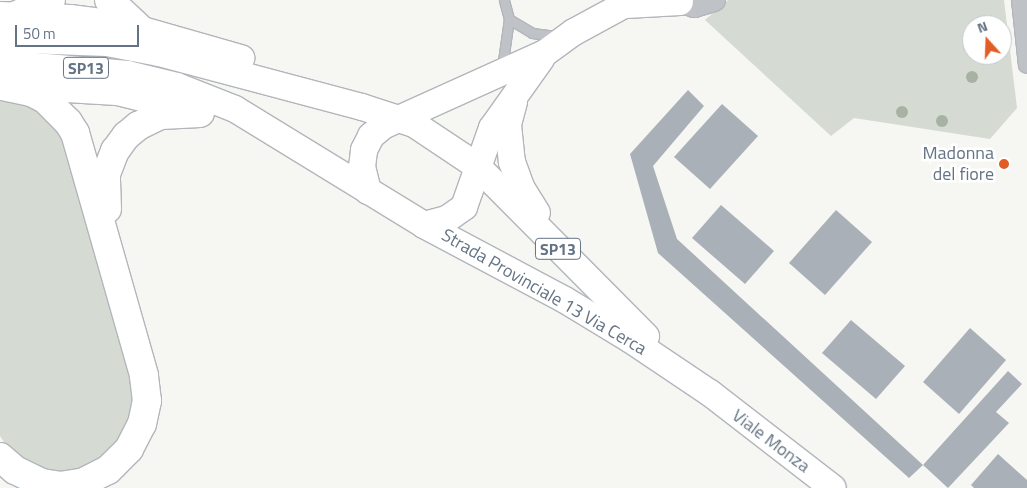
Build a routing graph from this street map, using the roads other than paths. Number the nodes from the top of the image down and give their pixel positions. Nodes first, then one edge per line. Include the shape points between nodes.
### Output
1 (51, 0) edge
2 (109, 0) edge
3 (504, 0) edge
4 (714, 0) edge
5 (1020, 0) edge
6 (679, 1) edge
7 (630, 2) edge
8 (10, 14) edge
9 (509, 19) junction
10 (138, 27) junction
11 (574, 32) junction
12 (0, 39) edge
13 (1027, 65) edge
14 (1, 78) edge
15 (510, 82) junction
16 (288, 87) junction
17 (200, 113) junction
18 (397, 117) junction
19 (477, 166) junction
20 (368, 191) junction
21 (424, 225) junction
22 (580, 272) junction
23 (631, 340) junction
24 (710, 393) junction
25 (0, 457) edge
26 (99, 488) edge
27 (833, 488) edge

1 - 8 highway
2 - 10 highway
3 - 9 lane
4 - 6 street via 699,6
5 - 13 street
6 - 7 main road
7 - 11 main road
8 - 10 main road
9 - 11 lane via 551,37
9 - 15 lane
10 - 16 main road via 229,52
11 - 15 main road
12 - 16 main road, Strada Provinciale 13 Via Cerca / SP13 via 121,45 192,60
14 - 17 main road via 116,92
14 - 20 main road, Strada Provinciale 13 Via Cerca / SP13 via 112,71 187,89 249,116
14 - 25 highway via 45,99 75,132 144,375 147,400 142,424 129,449 108,470 89,480 68,486 47,484 26,477
15 - 18 main road
15 - 19 main road
15 - 22 main road via 508,125 515,174 539,216
16 - 18 main road, Strada Provinciale 13 Via Cerca / SP13
17 - 23 main road via 248,135 408,235 576,319
17 - 26 highway via 161,115 138,126 115,150 106,174 106,205 153,373 156,399 153,422 143,444 125,467
18 - 19 main road, Strada Provinciale 13 Via Cerca / SP13 via 433,134
18 - 20 main road via 378,129 368,141 362,160
19 - 21 main road via 470,196 462,210 447,219
19 - 22 main road, Strada Provinciale 13 Via Cerca / SP13
20 - 21 main road, Strada Provinciale 13 Via Cerca / SP13
21 - 23 main road, Strada Provinciale 13 Via Cerca / SP13 via 565,300
22 - 24 main road, Strada Provinciale 13 Via Cerca / SP13
23 - 24 main road, Strada Provinciale 13 Via Cerca / SP13
24 - 27 main road, Viale Monza / SP13

